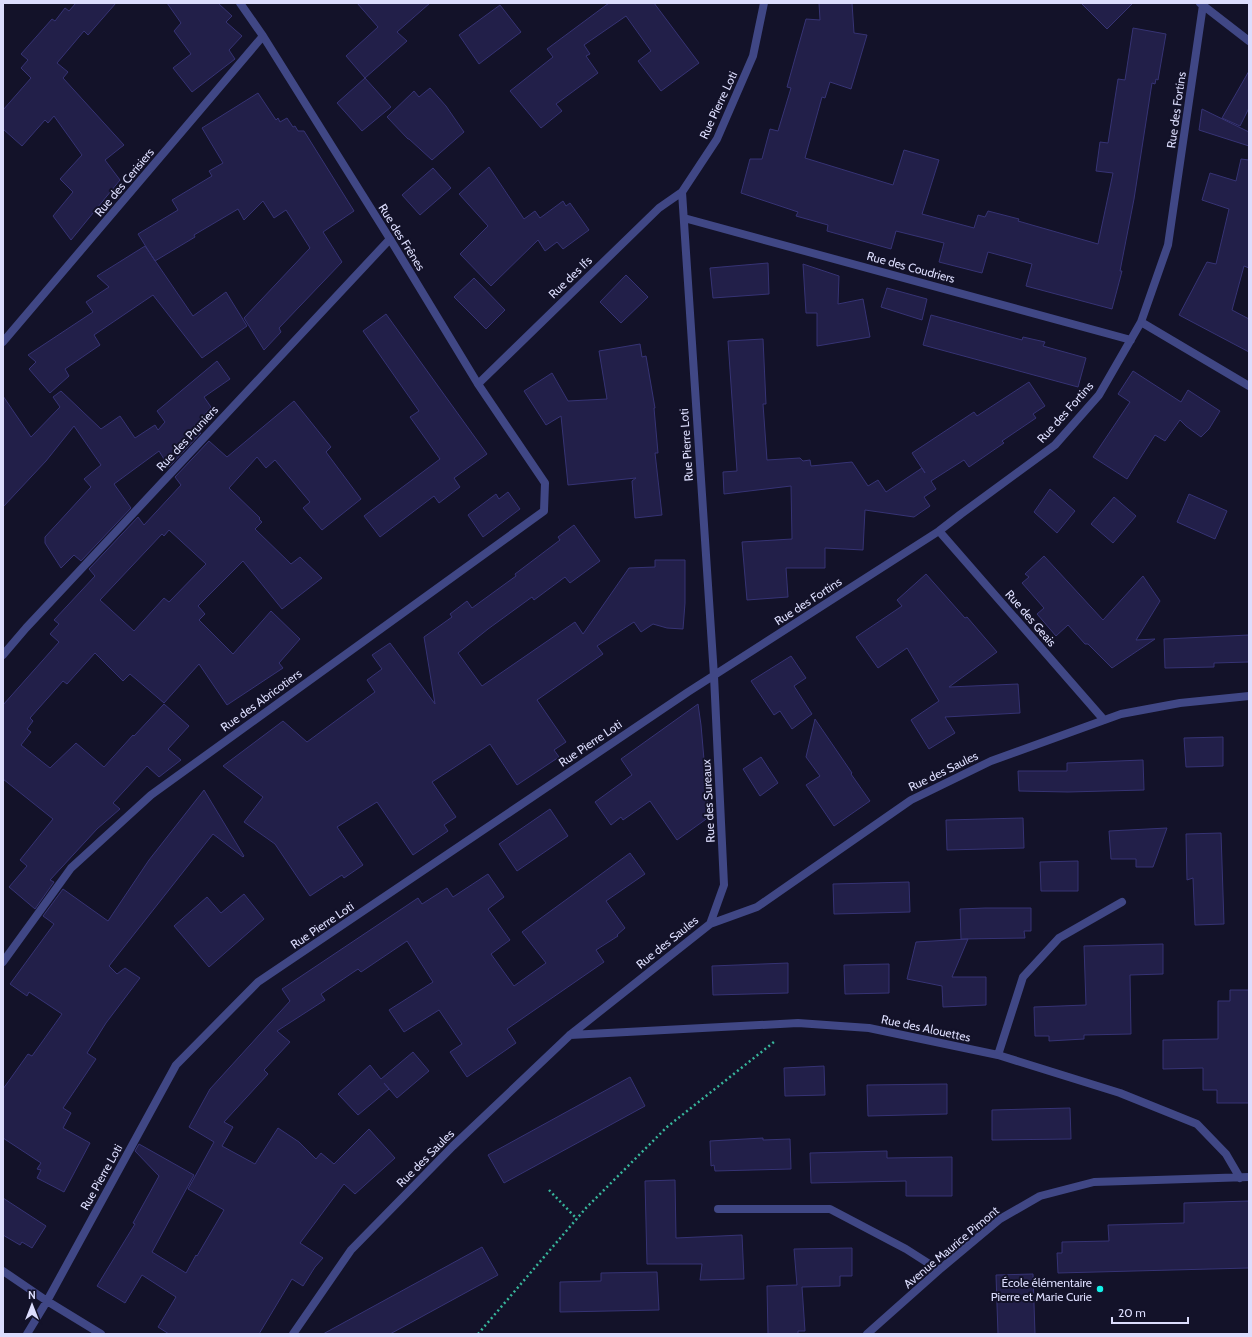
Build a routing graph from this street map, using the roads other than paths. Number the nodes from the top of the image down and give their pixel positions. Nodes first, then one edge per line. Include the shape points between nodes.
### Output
1 (240, 3) edge
2 (764, 3) edge
3 (1202, 4) edge
4 (263, 36) junction
5 (1249, 41) edge
6 (682, 192) junction
7 (684, 218) junction
8 (390, 239) junction
9 (1141, 322) junction
10 (1131, 340) junction
11 (3, 342) edge
12 (478, 384) junction
13 (1249, 386) edge
14 (545, 483) joint
15 (939, 531) junction
16 (3, 655) edge
17 (714, 676) junction
18 (1249, 696) edge
19 (1104, 720) junction
20 (1122, 902) dead end
21 (710, 924) junction
22 (3, 962) edge
23 (570, 1035) junction
24 (998, 1055) junction
25 (1240, 1178) junction
26 (1249, 1178) edge
27 (718, 1209) dead end
28 (939, 1270) junction
29 (3, 1271) edge
30 (47, 1301) junction
31 (28, 1334) edge
32 (101, 1334) edge
33 (293, 1334) edge
34 (867, 1334) edge

1 - 4 street, Rue des Frênes
2 - 6 street, Rue Pierre Loti via 753,56 717,139
3 - 5 street
3 - 9 street, Rue des Fortins via 1168,245
4 - 8 street, Rue des Frênes
4 - 11 street, Rue des Cerisiers
6 - 7 street, Rue Pierre Loti
6 - 12 street, Rue des Ifs via 659,208
7 - 10 street, Rue des Coudriers
7 - 17 street, Rue Pierre Loti
8 - 12 street, Rue des Frênes
8 - 16 street, Rue des Pruniers
9 - 10 street, Rue des Fortins
9 - 13 street
10 - 15 street, Rue des Fortins via 1099,395 1055,445
12 - 14 street, Rue des Frênes
14 - 22 street, Rue des Abricotiers via 544,511 151,795 71,868
15 - 17 street, Rue des Fortins
15 - 19 street, Rue des Geais
17 - 21 street, Rue des Sureaux via 724,885
17 - 30 street, Rue Pierre Loti via 258,982 176,1065
18 - 19 street, Rue des Saules via 1180,703 1121,714
19 - 21 street, Rue des Saules via 991,761 911,800 758,907
20 - 24 street via 1059,938 1023,977
21 - 23 street, Rue des Saules
23 - 24 street, Rue des Alouettes via 798,1023 869,1028
23 - 33 street, Rue des Saules via 453,1146 351,1250
24 - 25 street, Rue des Alouettes via 1120,1093 1197,1124 1226,1154
25 - 26 street, Avenue Maurice Pimont
25 - 28 street, Avenue Maurice Pimont via 1094,1182 1040,1196 1000,1219
27 - 28 street via 830,1209 906,1249
28 - 34 street, Avenue Maurice Pimont
29 - 30 street
30 - 31 street, Rue Pierre Loti
30 - 32 street

